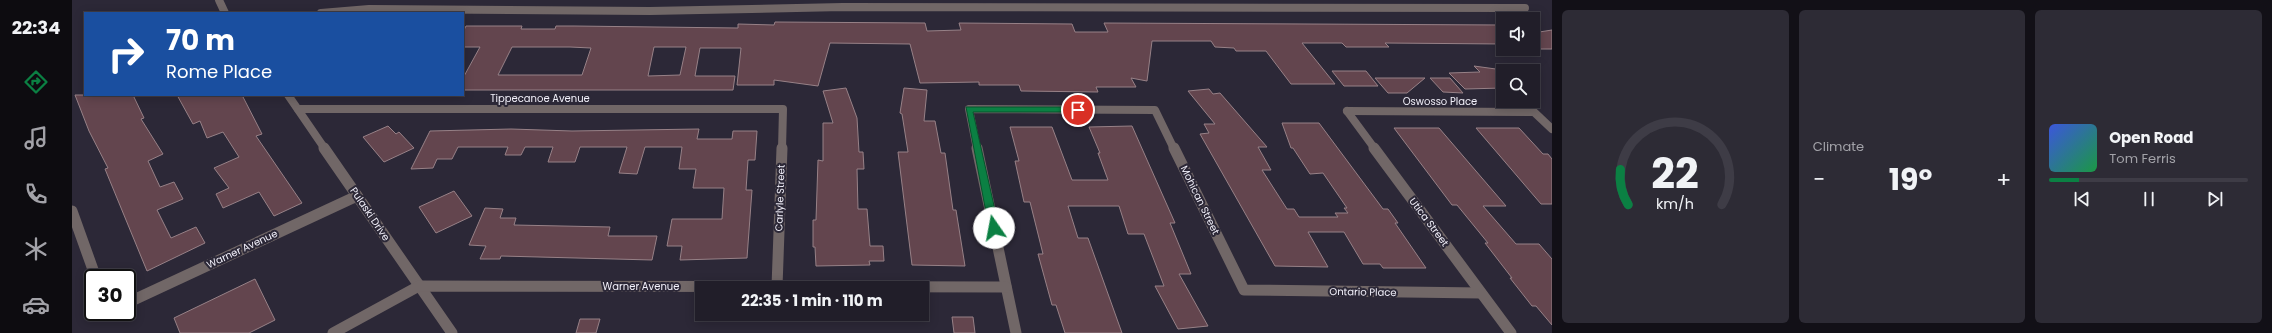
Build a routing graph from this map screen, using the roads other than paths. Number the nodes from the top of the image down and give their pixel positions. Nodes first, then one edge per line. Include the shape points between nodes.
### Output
1 (220, 0) edge
2 (1456, 0) edge
3 (842, 3) edge
4 (1464, 7) junction
5 (1525, 8) dead end
6 (224, 12) edge
7 (333, 12) edge
8 (289, 96) edge
9 (298, 109) junction
10 (783, 109) joint
11 (1346, 111) joint
12 (1552, 129) edge
13 (357, 196) junction
14 (72, 211) edge
15 (93, 269) edge
16 (777, 281) edge
17 (419, 286) junction
18 (695, 287) edge
19 (929, 287) edge
20 (1006, 287) junction
21 (1244, 290) joint
22 (1481, 293) junction
23 (136, 299) edge
24 (333, 333) edge
25 (452, 333) edge
26 (1016, 333) edge
27 (1511, 333) edge

1 - 6 street
2 - 4 street
3 - 4 street
3 - 7 street via 681,11 369,9
4 - 5 street
8 - 9 street, Pulaski Drive
9 - 10 street, Tippecanoe Avenue
9 - 13 street, Pulaski Drive
10 - 16 street, Carlyle Street
11 - 12 street, Oswosso Place via 1534,112
11 - 22 street, Utica Street
13 - 17 street, Pulaski Drive
13 - 23 street, Warner Avenue
14 - 15 street
17 - 18 street, Warner Avenue
17 - 24 street
17 - 25 street, Pulaski Drive
19 - 20 street, Warner Avenue
20 - 21 street, Mohican Street via 969,109 1155,110
20 - 26 street
21 - 22 street, Ontario Place
22 - 27 street, Utica Street

